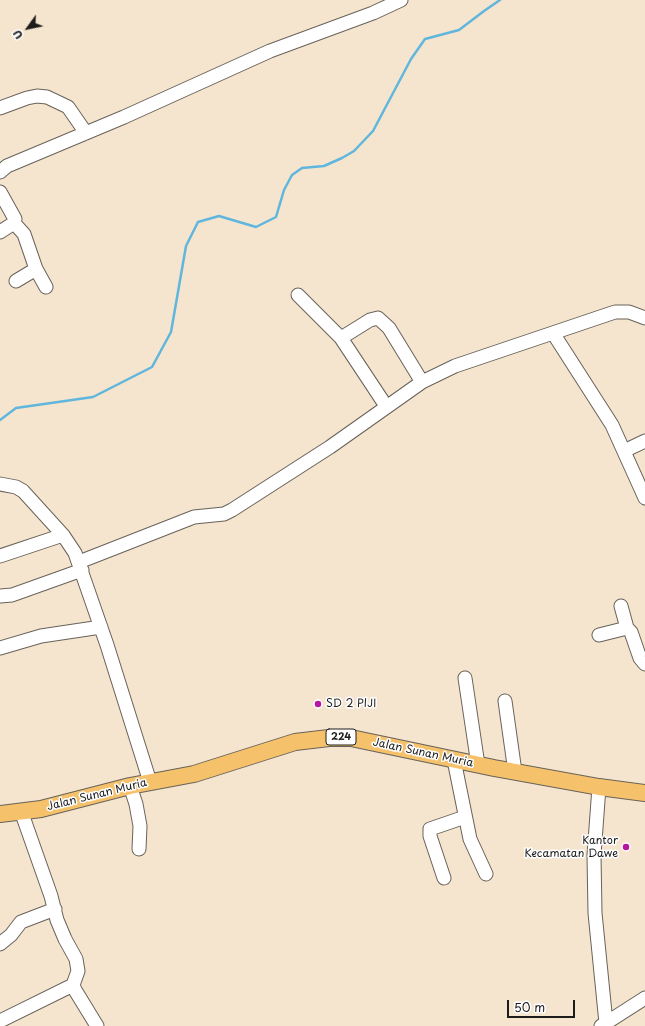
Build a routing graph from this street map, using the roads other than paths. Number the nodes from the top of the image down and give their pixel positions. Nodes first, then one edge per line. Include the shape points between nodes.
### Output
1 (401, 0) edge
2 (0, 108) edge
3 (86, 133) junction
4 (0, 172) edge
5 (0, 192) edge
6 (14, 223) junction
7 (0, 232) edge
8 (36, 269) junction
9 (16, 281) dead end
10 (46, 287) dead end
11 (298, 295) dead end
12 (645, 318) edge
13 (553, 334) junction
14 (341, 338) junction
15 (422, 382) junction
16 (386, 406) junction
17 (645, 441) edge
18 (624, 451) junction
19 (0, 484) edge
20 (645, 498) edge
21 (63, 535) junction
22 (0, 556) edge
23 (80, 566) junction
24 (0, 596) edge
25 (620, 606) dead end
26 (101, 627) junction
27 (627, 628) junction
28 (599, 635) dead end
29 (0, 648) edge
30 (645, 664) edge
31 (465, 678) dead end
32 (505, 701) dead end
33 (454, 760) junction
34 (478, 765) junction
35 (515, 772) junction
36 (150, 782) junction
37 (130, 786) junction
38 (599, 787) junction
39 (645, 793) edge
40 (21, 811) junction
41 (0, 814) edge
42 (465, 817) junction
43 (139, 849) dead end
44 (486, 874) dead end
45 (444, 878) dead end
46 (55, 909) junction
47 (0, 944) edge
48 (73, 985) junction
49 (645, 998) edge
50 (0, 1021) edge
51 (604, 1025) edge
52 (97, 1026) edge

1 - 3 street via 379,11 270,51
2 - 3 street via 27,98 47,97 68,107
3 - 4 street via 7,166
5 - 6 street via 14,215
6 - 7 street
6 - 8 street via 24,234
8 - 9 street
8 - 10 street
11 - 14 street
12 - 13 street via 629,312 615,312
13 - 15 street via 455,366
13 - 18 street via 612,425
14 - 15 street via 370,320 378,318 389,328
14 - 16 street
15 - 16 street
16 - 23 street via 330,447 232,510 224,514 194,517
17 - 18 street
18 - 20 street
19 - 21 street via 23,491
21 - 22 street
21 - 23 street
23 - 24 street via 12,595
23 - 26 street
25 - 27 street
26 - 29 street via 41,636
26 - 36 street
27 - 28 street
27 - 30 street
31 - 34 street
32 - 35 street
33 - 34 main road, Jalan Sunan Muria / 224
33 - 36 main road, Jalan Sunan Muria / 224 via 351,738 329,738 295,742 194,774
33 - 42 street
34 - 35 main road, Jalan Sunan Muria / 224
35 - 38 main road, Jalan Sunan Muria / 224
36 - 37 main road, Jalan Sunan Muria / 224
37 - 40 main road, Jalan Sunan Muria / 224 via 41,809
37 - 43 street via 140,826
38 - 39 main road, Jalan Sunan Muria / 224
38 - 51 street via 594,855 595,913
40 - 41 main road, 224
40 - 46 street
42 - 44 street via 470,839
42 - 45 street via 430,829
46 - 47 street via 21,922
46 - 48 street via 65,939 76,958 78,970
48 - 50 street
48 - 52 street
49 - 51 street

